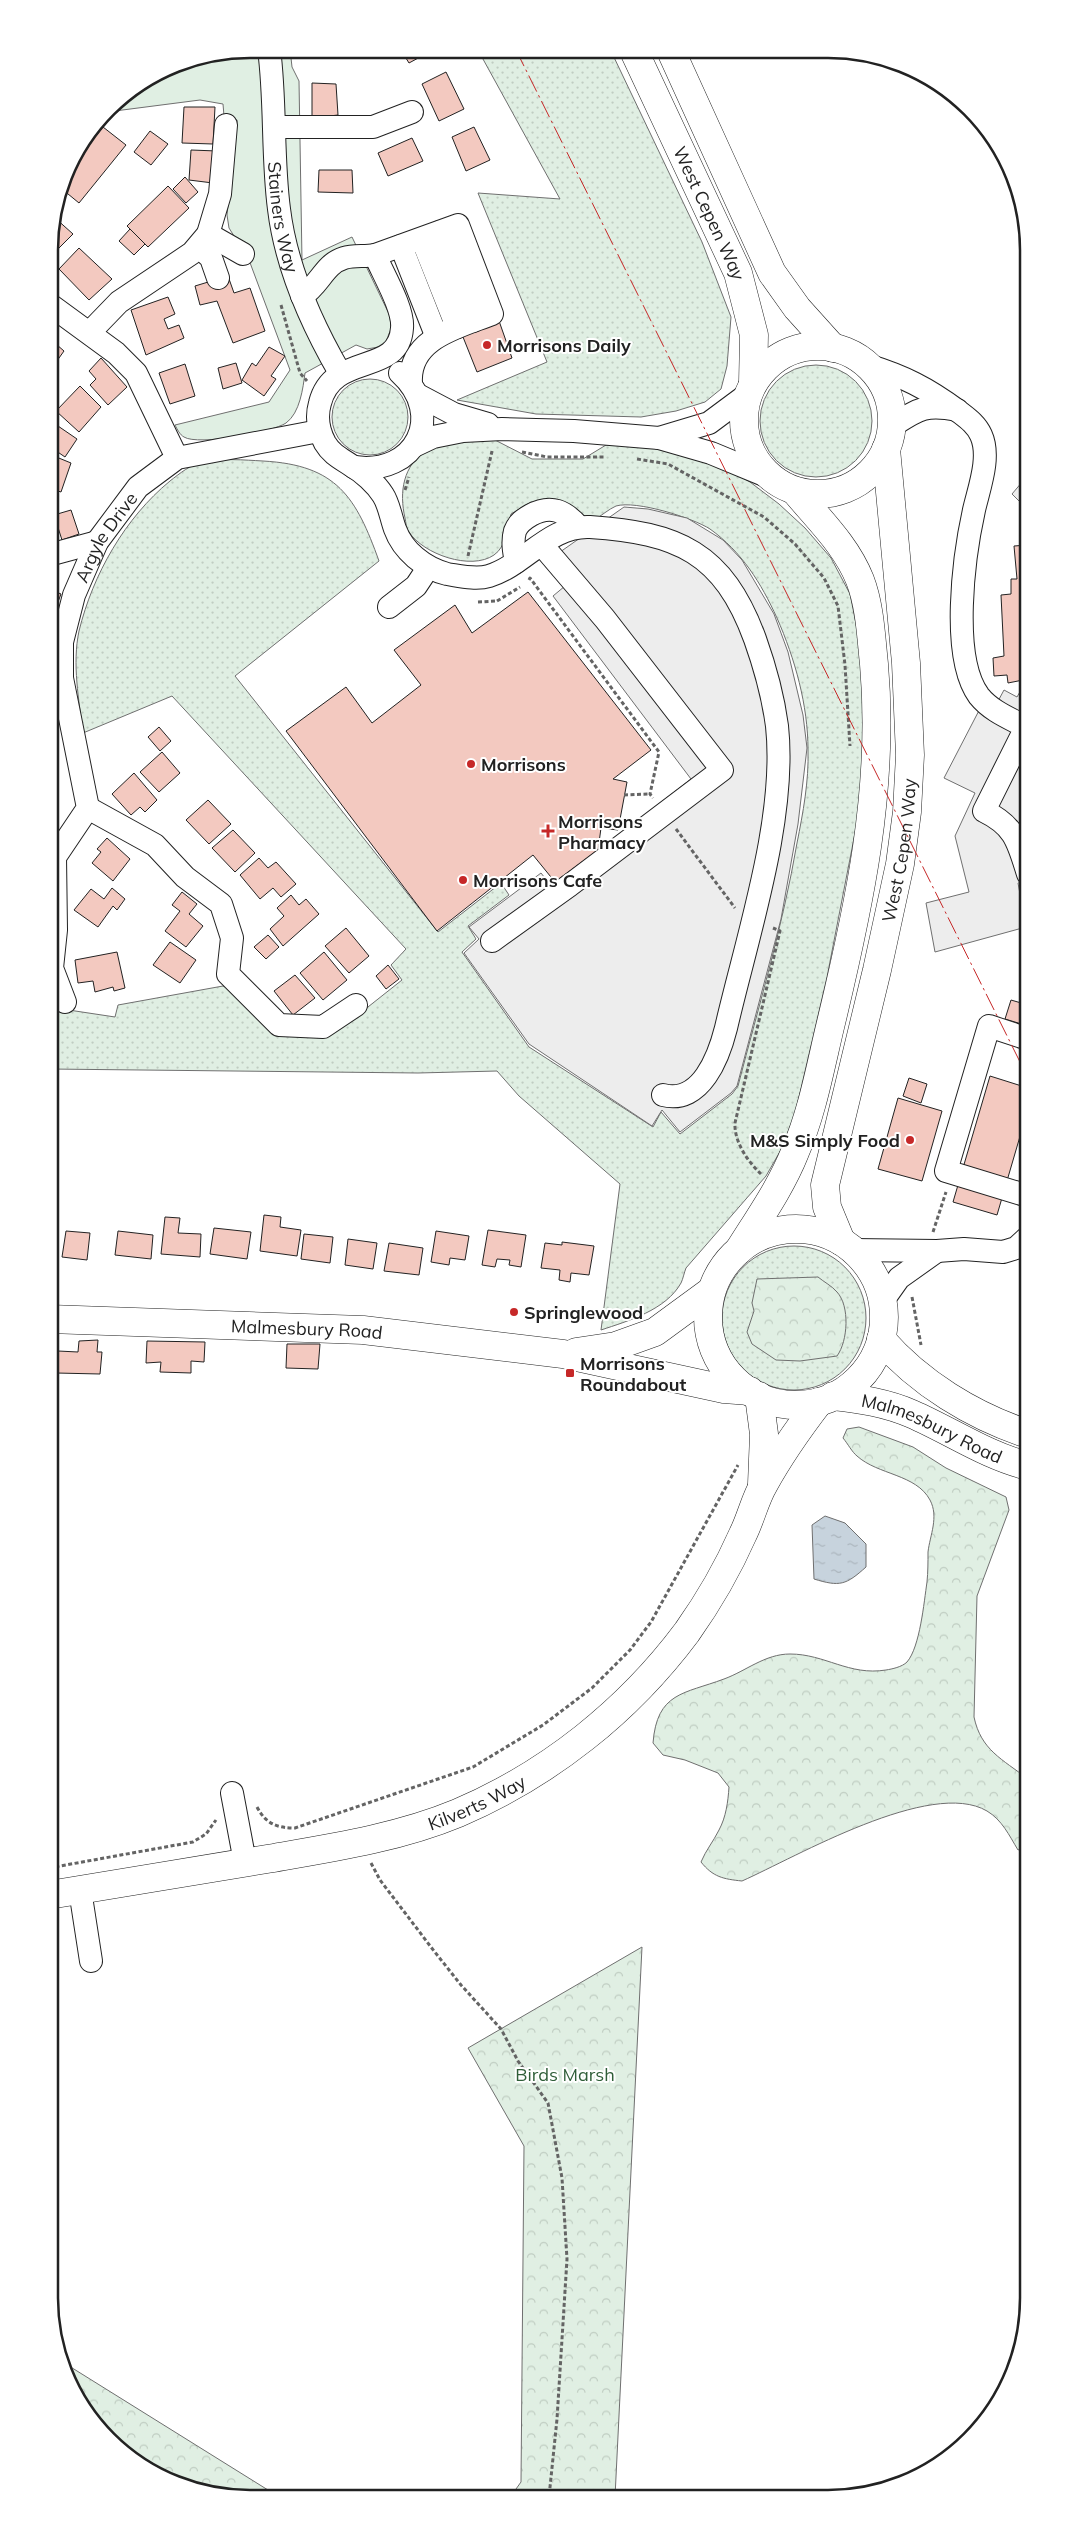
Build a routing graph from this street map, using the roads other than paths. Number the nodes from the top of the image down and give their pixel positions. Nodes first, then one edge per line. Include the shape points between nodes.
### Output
1 (269, 58) edge
2 (637, 58) edge
3 (674, 58) edge
4 (412, 112) dead end
5 (226, 126) dead end
6 (275, 127) junction
7 (421, 239) junction
8 (204, 240) junction
9 (243, 254) dead end
10 (376, 255) junction
11 (218, 278) dead end
12 (302, 296) junction
13 (58, 310) edge
14 (456, 328) junction
15 (90, 332) junction
16 (833, 348) junction
17 (370, 364) junction
18 (867, 365) junction
19 (340, 373) junction
20 (415, 389) junction
21 (751, 389) junction
22 (956, 410) junction
23 (538, 429) junction
24 (319, 431) junction
25 (660, 438) junction
26 (889, 438) junction
27 (176, 458) junction
28 (408, 459) junction
29 (354, 467) junction
30 (769, 477) junction
31 (796, 492) junction
32 (394, 497) junction
33 (579, 527) junction
34 (97, 542) junction
35 (542, 545) junction
36 (58, 552) edge
37 (516, 562) junction
38 (428, 568) junction
39 (389, 607) dead end
40 (58, 661) edge
41 (58, 688) edge
42 (1020, 724) edge
43 (1020, 739) edge
44 (88, 808) junction
45 (1020, 851) edge
46 (58, 853) edge
47 (492, 941) dead end
48 (58, 984) edge
49 (65, 1002) dead end
50 (356, 1005) dead end
51 (1020, 1036) edge
52 (663, 1095) dead end
53 (1020, 1194) edge
54 (936, 1238) junction
55 (847, 1246) junction
56 (1020, 1249) edge
57 (739, 1250) junction
58 (711, 1291) junction
59 (882, 1302) junction
60 (58, 1319) edge
61 (881, 1339) junction
62 (562, 1354) junction
63 (755, 1394) junction
64 (826, 1399) junction
65 (1020, 1431) edge
66 (1020, 1463) edge
67 (762, 1485) junction
68 (233, 1796) road end
69 (245, 1862) junction
70 (80, 1890) junction
71 (58, 1894) edge
72 (91, 1960) dead end

1 - 6 street, Stainers Way
2 - 21 main road, West Cepen Way via 738,273 754,335
3 - 16 main road, West Cepen Way via 772,273 797,308
4 - 6 street via 373,127
5 - 8 street via 220,194
6 - 12 street, Stainers Way via 284,242
7 - 10 street
7 - 14 street
7 - 14 street via 458,224 492,314
8 - 9 street
8 - 11 street
8 - 15 street via 131,292
10 - 12 street via 346,257 335,262 326,268 313,290
10 - 17 street via 401,316 402,330 392,351
12 - 19 street, Stainers Way
13 - 15 street
14 - 20 street via 422,351 410,372
15 - 27 street via 136,374
16 - 18 main road via 851,354
16 - 21 main road via 805,347 787,352 764,368
17 - 19 street via 354,366
17 - 20 street via 386,366 400,373
18 - 22 street via 902,376 935,393
18 - 26 main road via 882,382 888,396
19 - 24 street via 322,396 317,413
20 - 23 street via 448,411 484,423
20 - 28 street via 423,412 421,430
21 - 25 street via 709,423
21 - 30 main road via 744,414 746,442 755,461
22 - 26 street via 937,406 917,410
22 - 42 street via 970,420 984,445 982,476 962,581 968,672 974,688 989,706
23 - 25 street
23 - 28 street via 462,431 433,437
24 - 27 street, Argyle Drive
24 - 29 street via 327,447
25 - 30 street
26 - 31 main road via 870,473 846,489 825,495
26 - 55 main road, West Cepen Way via 910,755 907,812 890,914 825,1185 827,1207
27 - 34 street, Argyle Drive via 138,487
28 - 29 street via 386,467
28 - 32 street via 387,482
29 - 32 street
30 - 31 main road
31 - 57 main road, West Cepen Way via 840,544 860,582 869,620 875,674 876,782 868,853 853,930 811,1104 785,1174
32 - 38 street via 396,533 411,554
33 - 35 street via 566,530
33 - 37 street via 566,514 551,509 541,510 517,526 514,539
33 - 52 street via 646,533 696,552 719,573 751,627 773,701 778,756 766,857 724,1036 704,1078 688,1093 678,1097
34 - 36 street
34 - 40 street, Argyle Drive via 74,595
35 - 37 street
35 - 47 street via 605,618 722,770
37 - 38 street via 490,576 481,577 448,574
38 - 39 street via 416,586
41 - 44 street, Argyle Drive
43 - 45 street via 984,811 1007,824
44 - 46 street
44 - 50 street via 155,846 185,877 221,904 232,938 228,974 279,1025 323,1027
48 - 49 street
51 - 53 street via 989,1026 946,1171
54 - 55 street
54 - 56 street via 964,1249 994,1252
54 - 59 street via 907,1283
55 - 57 main road via 818,1232 793,1229 765,1235
55 - 59 main road via 874,1277
57 - 58 main road via 719,1272
58 - 62 main road, Malmesbury Road via 665,1326 641,1338 616,1346
58 - 63 main road via 708,1319 713,1346 732,1377
59 - 61 main road
60 - 62 main road, Malmesbury Road via 362,1330
61 - 64 main road via 855,1383
61 - 65 main road, Malmesbury Road via 903,1363 932,1386 985,1416
62 - 63 main road, Malmesbury Road
63 - 64 main road via 792,1405
63 - 67 main road, Kilverts Way via 764,1442
64 - 66 main road, Malmesbury Road via 863,1400 895,1407 980,1448
64 - 67 main road, Kilverts Way via 789,1442
67 - 69 main road, Kilverts Way via 730,1563 686,1633 614,1713 546,1766 487,1800 433,1822 376,1838
68 - 69 street
69 - 70 main road, Kilverts Way
70 - 71 main road, Kilverts Way
70 - 72 street

